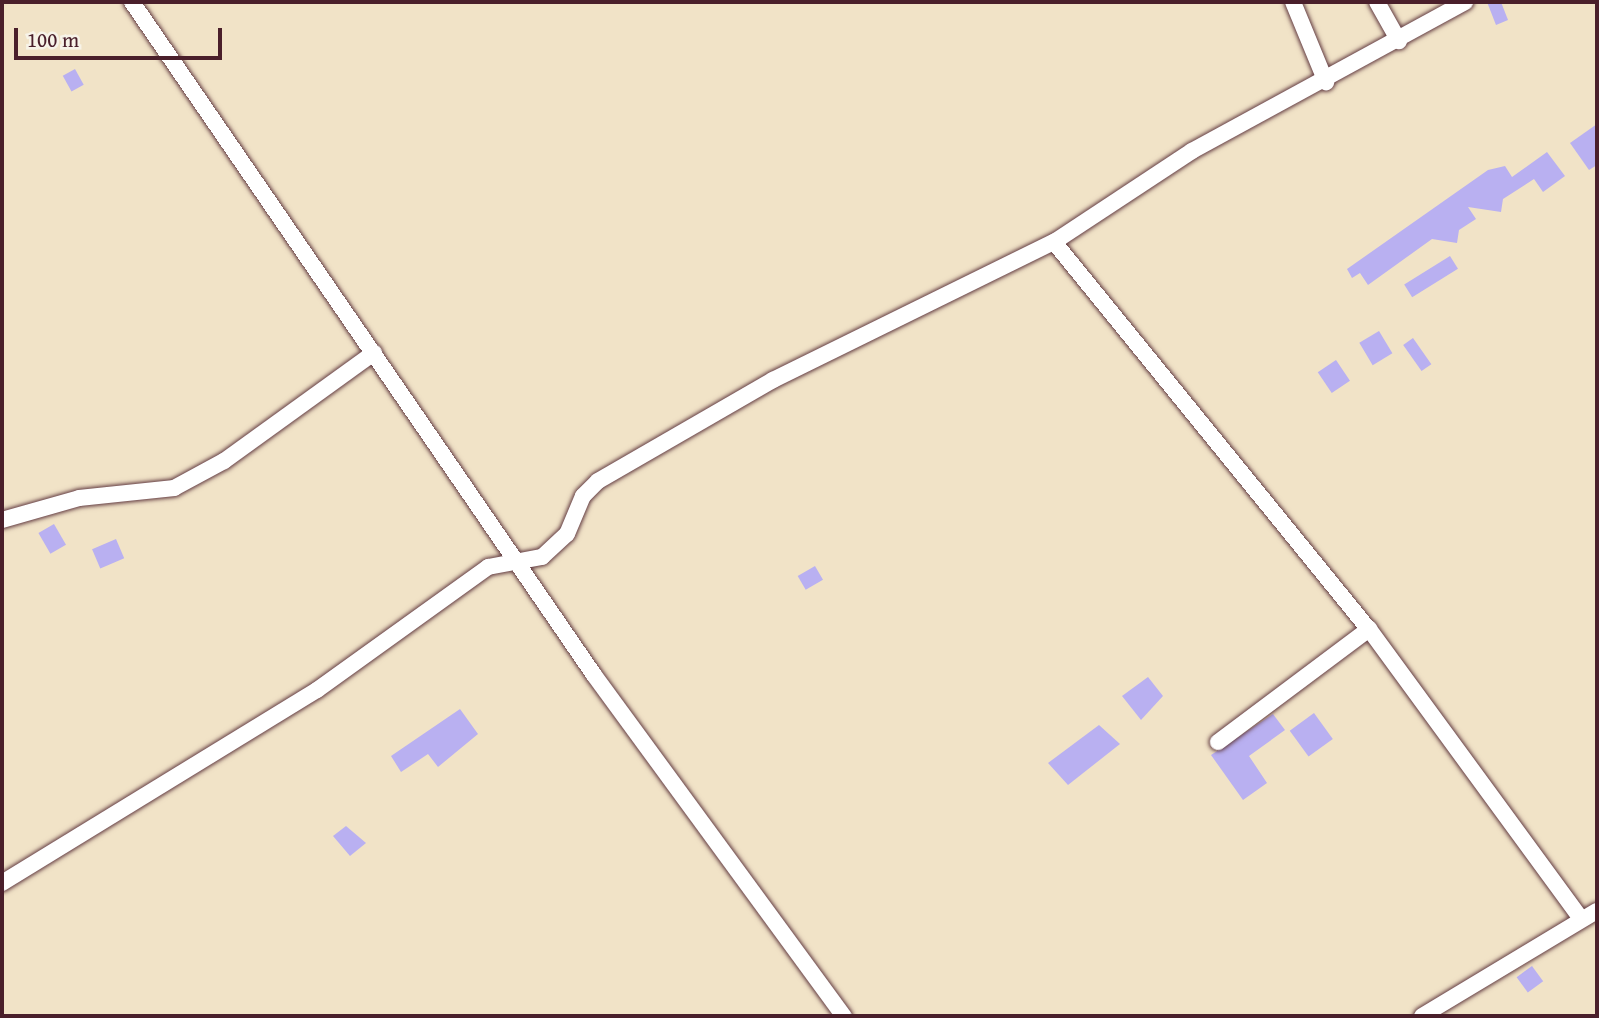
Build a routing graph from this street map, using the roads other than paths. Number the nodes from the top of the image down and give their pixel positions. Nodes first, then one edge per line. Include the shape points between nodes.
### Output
1 (132, 2) edge
2 (1293, 2) edge
3 (1377, 2) edge
4 (1465, 2) edge
5 (1399, 41) junction
6 (1326, 82) junction
7 (1054, 242) junction
8 (374, 353) junction
9 (2, 520) edge
10 (516, 563) junction
11 (1369, 629) junction
12 (1218, 742) dead end
13 (2, 883) edge
14 (1597, 911) edge
15 (1581, 919) junction
16 (844, 1016) edge
17 (1422, 1016) edge

1 - 8 street
2 - 6 street
3 - 5 street
4 - 5 street
5 - 6 street
6 - 7 street via 1192,151
7 - 10 street via 773,380 598,481 559,543 534,562
7 - 11 street
8 - 9 street via 224,461 174,488 79,498
8 - 10 street
10 - 13 street via 488,566 327,683
10 - 16 street
11 - 12 street
11 - 15 street
14 - 15 street
15 - 17 street

